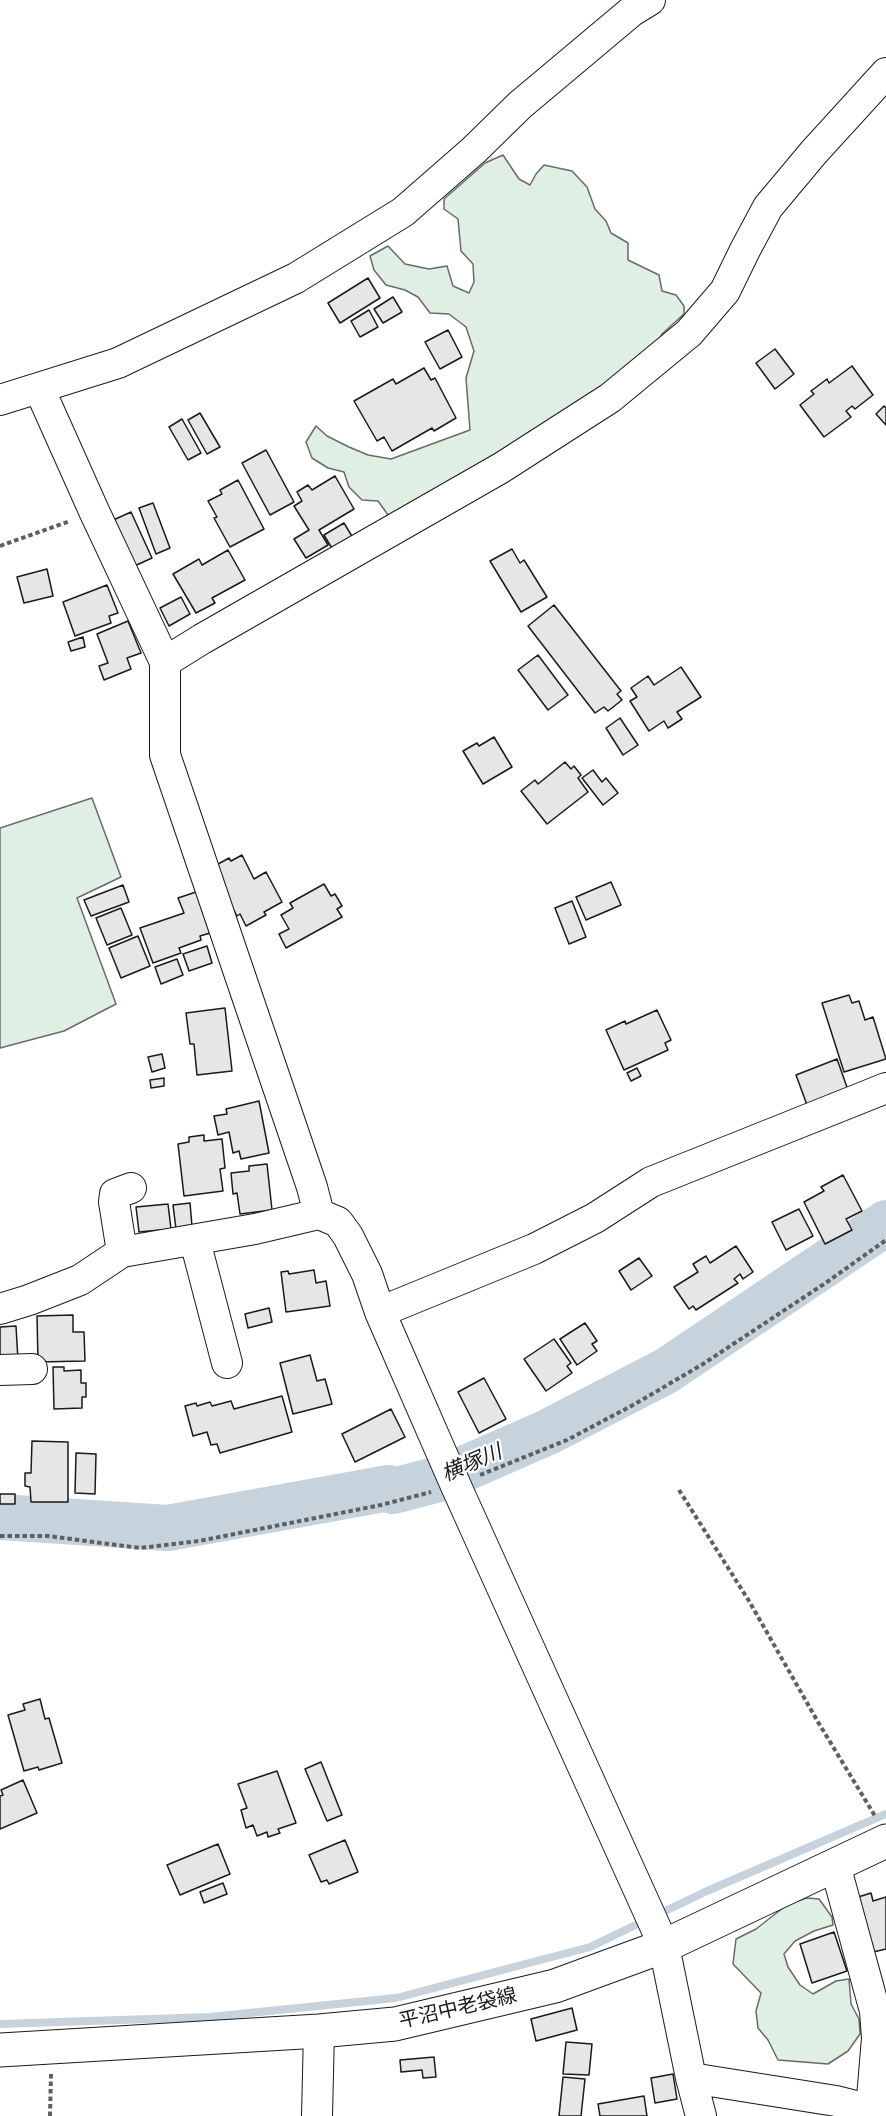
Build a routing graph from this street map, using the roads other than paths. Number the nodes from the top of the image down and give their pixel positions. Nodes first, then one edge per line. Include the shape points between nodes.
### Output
1 (650, 0) edge
2 (886, 73) edge
3 (39, 388) junction
4 (0, 400) edge
5 (165, 662) junction
6 (886, 1088) edge
7 (131, 1188) dead end
8 (319, 1214) junction
9 (195, 1241) junction
10 (122, 1252) junction
11 (0, 1309) edge
12 (380, 1312) junction
13 (227, 1363) dead end
14 (32, 1369) dead end
15 (0, 1370) edge
16 (883, 1832) edge
17 (835, 1865) junction
18 (664, 1946) junction
19 (880, 2010) edge
20 (319, 2031) junction
21 (0, 2050) edge
22 (692, 2078) junction
23 (876, 2113) edge
24 (317, 2116) edge
25 (702, 2116) edge

1 - 3 street via 520,105 403,212 296,278 118,363
2 - 5 street via 768,207 726,291 689,333 610,398 501,468
3 - 4 street
3 - 5 street
5 - 8 street via 165,755
6 - 12 street via 651,1182 595,1218 534,1249
7 - 10 street via 115,1194
8 - 9 street
8 - 12 street via 338,1222 348,1236 368,1274
9 - 10 street
9 - 13 street
10 - 11 street via 80,1280
12 - 18 street
14 - 15 street
16 - 17 main road, 平沼中老袋線
17 - 18 main road, 平沼中老袋線
17 - 19 street
18 - 20 main road, 平沼中老袋線 via 544,1989 395,2024
18 - 22 street
19 - 23 street
20 - 21 main road, 平沼中老袋線
20 - 24 street
22 - 23 street via 836,2101
22 - 25 street

